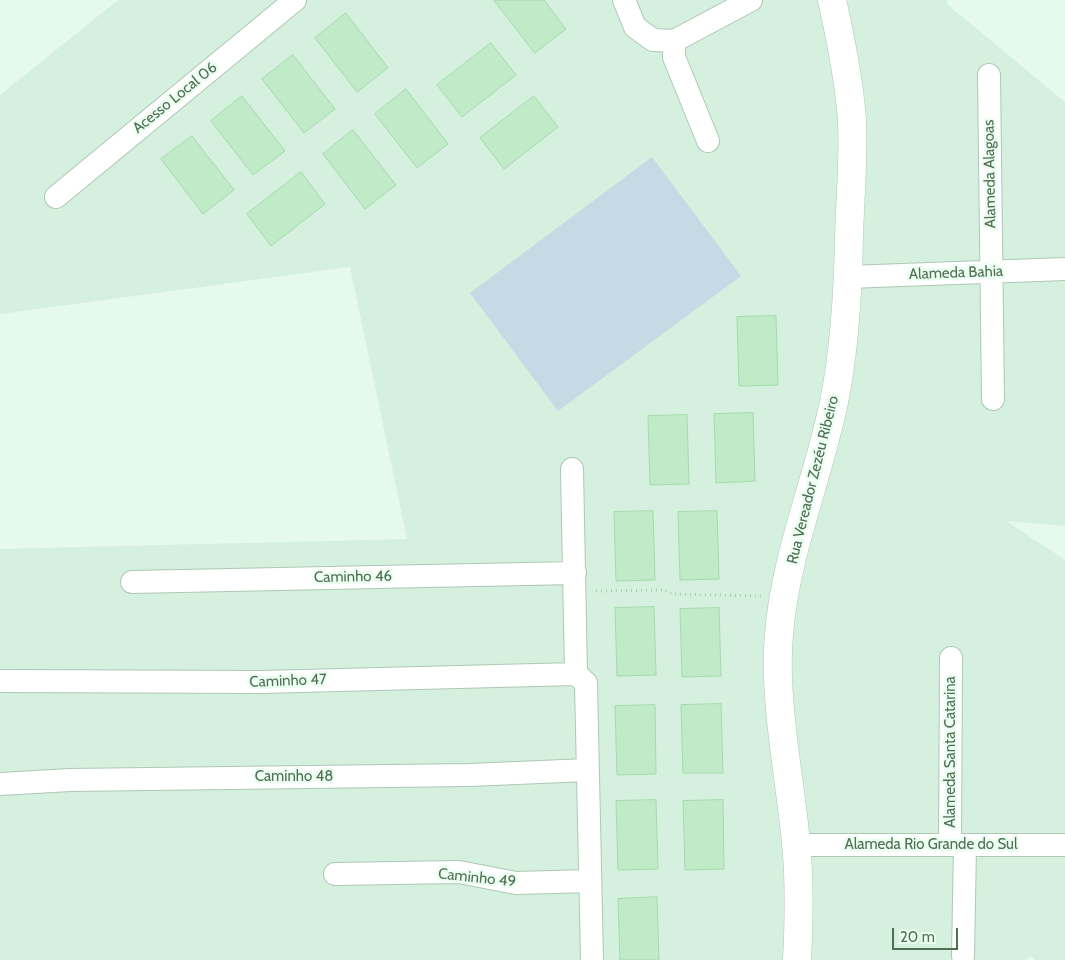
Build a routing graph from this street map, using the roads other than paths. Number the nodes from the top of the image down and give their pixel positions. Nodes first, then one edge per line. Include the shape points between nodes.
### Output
1 (295, 0) edge
2 (624, 0) edge
3 (751, 0) edge
4 (832, 0) edge
5 (674, 41) junction
6 (989, 75) dead end
7 (708, 141) dead end
8 (56, 197) dead end
9 (1065, 269) edge
10 (991, 273) junction
11 (848, 277) junction
12 (993, 399) dead end
13 (572, 469) dead end
14 (132, 582) dead end
15 (575, 582) junction
16 (951, 658) dead end
17 (576, 674) junction
18 (0, 681) edge
19 (588, 770) junction
20 (0, 784) edge
21 (796, 845) junction
22 (1065, 845) edge
23 (958, 846) junction
24 (335, 874) dead end
25 (590, 880) junction
26 (963, 956) dead end
27 (592, 960) edge
28 (797, 960) edge

1 - 8 street, Acesso Local 06
2 - 5 street via 635,27 653,40
3 - 5 street
4 - 11 main road, Rua Vereador Zezéu Ribeiro via 848,78 852,123
5 - 7 street via 674,57
6 - 10 street, Alameda Alagoas
9 - 10 street, Alameda Bahia
10 - 11 street, Alameda Bahia
10 - 12 street, Alameda Alagoas
11 - 21 main road, Rua Vereador Zezéu Ribeiro via 834,400 793,554 778,634 781,710
13 - 15 street
14 - 15 street, Caminho 46
15 - 17 street
16 - 23 street, Alameda Santa Catarina
17 - 18 street, Caminho 47 via 262,682
17 - 19 street via 586,683
19 - 20 street, Caminho 48
19 - 25 street
21 - 23 street, Alameda Rio Grande do Sul
21 - 28 main road, Rua Vereador Zezéu Ribeiro
22 - 23 street, Alameda Rio Grande do Sul
23 - 26 street, Alameda Santa Catarina
24 - 25 street, Caminho 49 via 459,872 516,883
25 - 27 street

